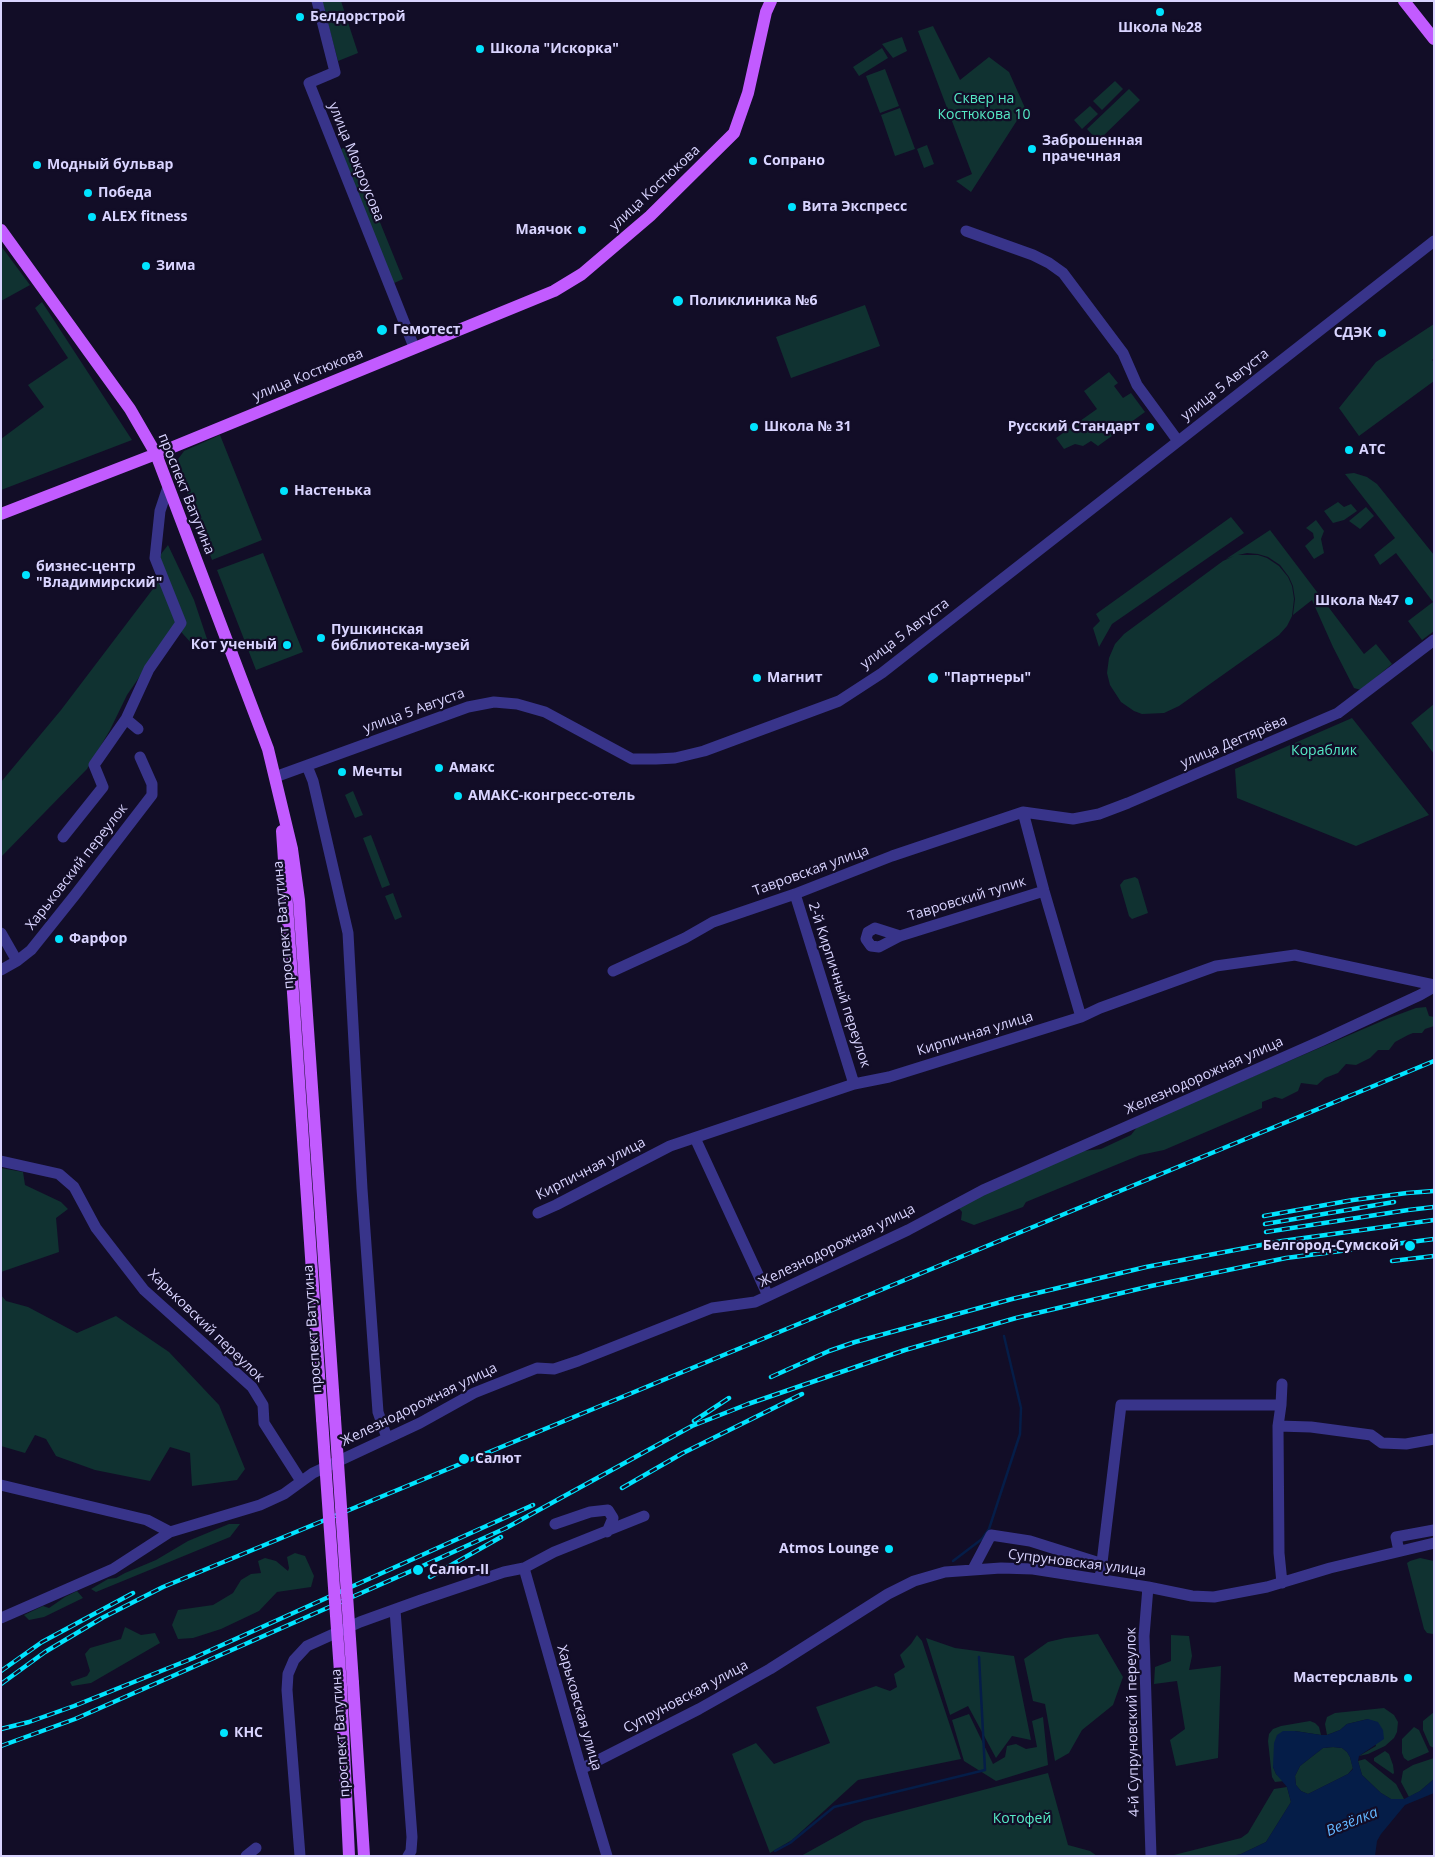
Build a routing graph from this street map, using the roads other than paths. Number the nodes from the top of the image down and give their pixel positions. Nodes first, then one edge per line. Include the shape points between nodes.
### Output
1 (317, 1) edge
2 (771, 1) edge
3 (1408, 6) edge
4 (1432, 34) edge
5 (1, 230) edge
6 (966, 231) dead end
7 (1434, 241) edge
8 (414, 347) junction
9 (1178, 441) junction
10 (156, 454) junction
11 (168, 487) junction
12 (1, 514) edge
13 (1434, 640) edge
14 (126, 719) junction
15 (138, 729) dead end
16 (140, 757) dead end
17 (307, 766) junction
18 (275, 777) junction
19 (1023, 812) junction
20 (63, 837) dead end
21 (1044, 892) junction
22 (795, 894) junction
23 (1, 933) edge
24 (900, 936) dead end
25 (17, 961) junction
26 (1, 970) edge
27 (613, 971) dead end
28 (1434, 986) edge
29 (1081, 1017) junction
30 (854, 1084) junction
31 (695, 1138) junction
32 (1, 1161) edge
33 (538, 1213) dead end
34 (768, 1296) junction
35 (1282, 1384) dead end
36 (1281, 1405) junction
37 (1278, 1426) junction
38 (387, 1438) junction
39 (1434, 1439) edge
40 (301, 1481) junction
41 (1, 1486) edge
42 (644, 1516) dead end
43 (555, 1524) dead end
44 (1434, 1530) edge
45 (170, 1532) junction
46 (607, 1532) junction
47 (1434, 1543) edge
48 (1399, 1551) junction
49 (1103, 1564) junction
50 (524, 1568) junction
51 (973, 1569) junction
52 (1100, 1579) junction
53 (1282, 1583) junction
54 (1148, 1587) junction
55 (395, 1610) junction
56 (1, 1618) edge
57 (347, 1685) junction
58 (581, 1769) junction
59 (256, 1848) dead end
60 (348, 1854) edge
61 (364, 1854) edge
62 (246, 1856) edge
63 (300, 1856) edge
64 (408, 1856) edge
65 (607, 1856) edge
66 (1151, 1856) edge

1 - 8 street, улица Мокроусова via 335,72 308,83
2 - 8 main road, улица Костюкова via 748,94 734,133 690,178 582,274 554,290
3 - 4 main road
5 - 10 main road, проспект Ватутина via 130,409
6 - 9 street via 1033,255 1063,273 1123,353 1137,385
7 - 9 street, улица 5 Августа
8 - 10 main road, улица Костюкова
9 - 17 street, улица 5 Августа via 882,672 839,701 760,731 676,758 632,759 545,712 494,702 468,707
10 - 11 main road, проспект Ватутина
10 - 12 main road, улица Костюкова
11 - 14 street via 160,511 155,558 181,623 149,669
11 - 18 main road, проспект Ватутина via 245,686
13 - 19 street, улица Дегтярёва via 1338,713 1235,758 1099,814 1073,819
14 - 15 street
14 - 20 street via 94,765 103,787
16 - 25 street, Харьковский переулок via 152,784 152,795 31,950
17 - 18 street, улица 5 Августа
17 - 38 street via 348,933 377,1402
18 - 57 main road, проспект Ватутина, bridge via 281,801
19 - 21 street
19 - 22 street, Тавровская улица via 892,856
21 - 24 street, Тавровский тупик
21 - 29 street
22 - 27 street, Тавровская улица via 713,922
22 - 30 street, 2-й Кирпичный переулок
23 - 25 street
25 - 26 street
28 - 29 street, Кирпичная улица via 1295,955 1216,966
28 - 34 street, Железнодорожная улица via 1332,1036 983,1190 908,1230
29 - 30 street, Кирпичная улица
30 - 31 street, Кирпичная улица
31 - 33 street, Кирпичная улица via 670,1146
31 - 34 street
32 - 40 street, Харьковский переулок via 59,1174 74,1187 96,1228 144,1290 252,1387 263,1405 264,1423
34 - 38 street, Железнодорожная улица via 755,1302 712,1308 554,1369 538,1368 474,1392
35 - 36 street
36 - 37 street
36 - 49 street via 1121,1405
37 - 39 street via 1371,1435 1382,1443 1406,1444
37 - 53 street
38 - 40 street, Железнодорожная улица
40 - 45 street, Железнодорожная улица via 284,1494 260,1505
41 - 45 street via 147,1520
42 - 46 street
43 - 46 street via 590,1512 608,1510 613,1518
44 - 48 street via 1396,1537
45 - 56 street, Железнодорожная улица via 113,1569
46 - 50 street via 554,1552
47 - 48 street, Супруновская улица
48 - 53 street, Супруновская улица
49 - 51 street via 1030,1541 991,1535
49 - 52 street
50 - 55 street
50 - 58 street, Харьковская улица
51 - 52 street, Супруновская улица via 1033,1570
51 - 58 street, Супруновская улица via 945,1572 914,1581 888,1594 770,1669
52 - 54 street, Супруновская улица
53 - 54 street, Супруновская улица via 1214,1597
54 - 66 street, 4-й Супруновский переулок via 1144,1636
55 - 63 street via 307,1646 294,1660 288,1674
55 - 64 street via 412,1838
57 - 60 main road, проспект Ватутина
57 - 61 main road, проспект Ватутина
58 - 65 street, Харьковская улица
59 - 62 street

